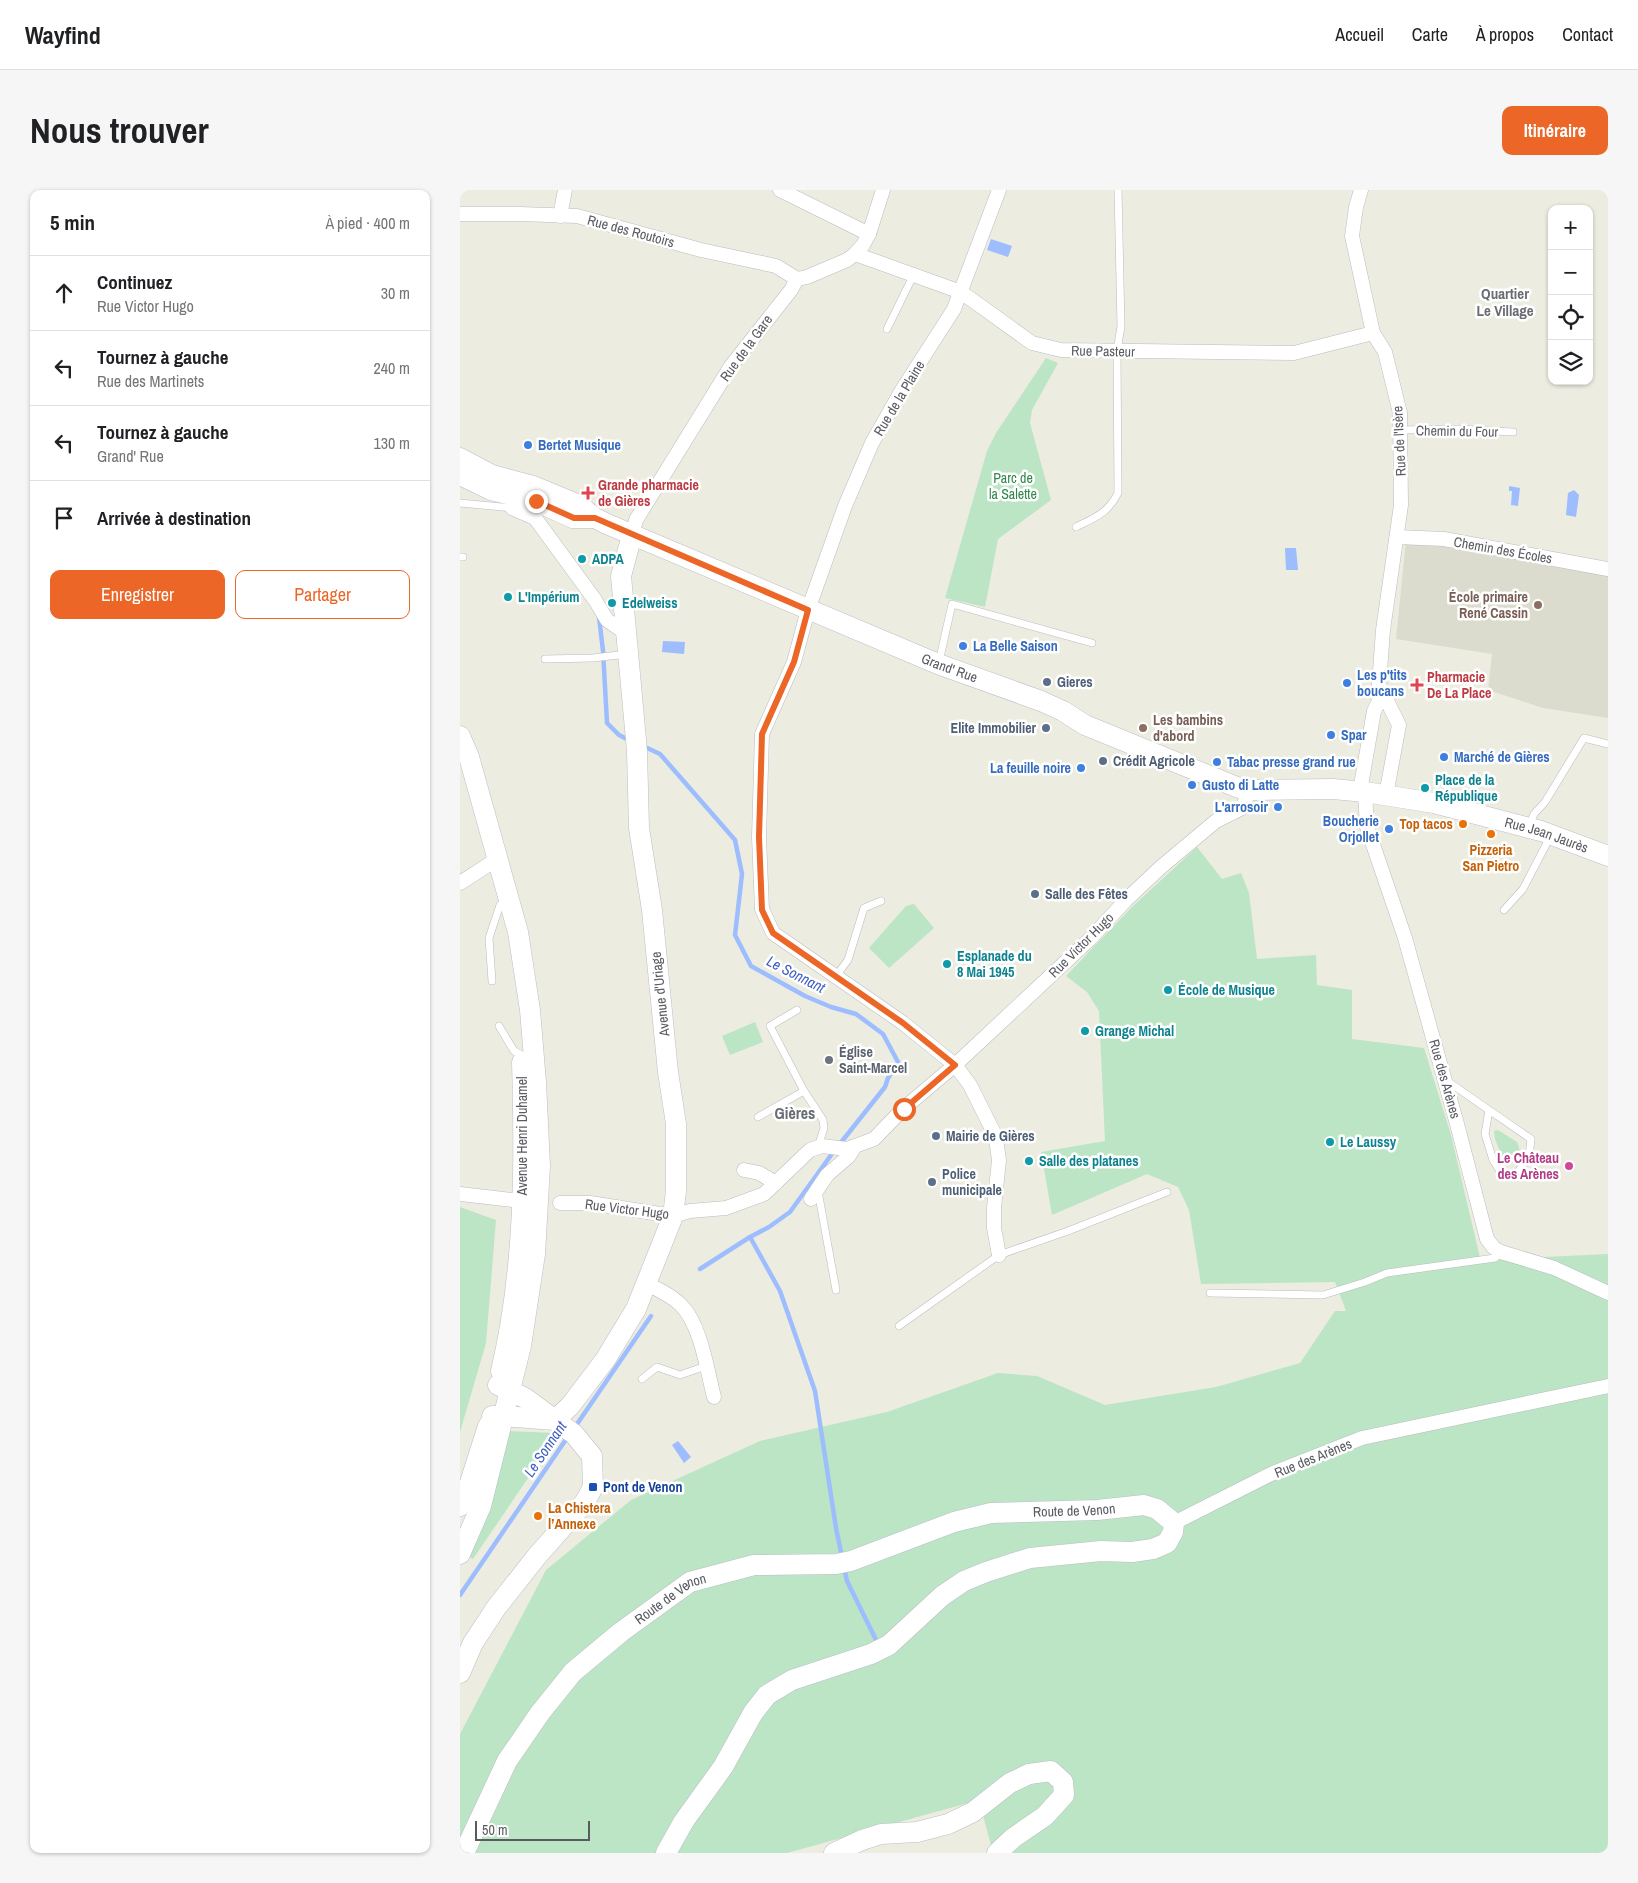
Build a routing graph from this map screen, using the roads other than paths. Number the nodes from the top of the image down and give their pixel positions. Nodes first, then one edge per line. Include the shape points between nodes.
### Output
1 (565, 190) edge
2 (780, 190) edge
3 (883, 190) edge
4 (1000, 190) edge
5 (1118, 190) edge
6 (1361, 190) edge
7 (460, 214) edge
8 (560, 216) junction
9 (869, 234) junction
10 (855, 254) junction
11 (913, 276) junction
12 (797, 279) junction
13 (961, 292) junction
14 (887, 329) dead end
15 (1373, 333) junction
16 (1117, 351) junction
17 (1400, 430) junction
18 (1513, 432) dead end
19 (460, 458) edge
20 (460, 476) edge
21 (460, 504) edge
22 (520, 504) junction
23 (595, 518) junction
24 (1076, 527) dead end
25 (632, 535) junction
26 (1397, 537) junction
27 (1608, 569) edge
28 (808, 610) junction
29 (1092, 642) dead end
30 (623, 648) junction
31 (545, 659) dead end
32 (938, 664) junction
33 (1385, 698) junction
34 (460, 736) edge
35 (1608, 744) edge
36 (460, 765) edge
37 (1250, 790) junction
38 (1363, 791) junction
39 (1386, 795) junction
40 (1529, 827) junction
41 (1552, 835) junction
42 (1608, 856) edge
43 (491, 862) junction
44 (460, 883) edge
45 (881, 901) dead end
46 (500, 905) junction
47 (1504, 910) dead end
48 (836, 976) junction
49 (492, 981) dead end
50 (797, 1010) dead end
51 (499, 1026) dead end
52 (522, 1056) junction
53 (955, 1065) junction
54 (1445, 1080) junction
55 (804, 1091) junction
56 (1489, 1110) junction
57 (758, 1117) dead end
58 (820, 1146) junction
59 (851, 1148) junction
60 (744, 1170) dead end
61 (776, 1183) junction
62 (1167, 1192) dead end
63 (460, 1194) edge
64 (814, 1194) joint
65 (530, 1202) junction
66 (560, 1203) dead end
67 (673, 1216) junction
68 (1501, 1252) junction
69 (999, 1255) junction
70 (644, 1283) junction
71 (836, 1290) dead end
72 (1210, 1293) dead end
73 (1608, 1293) edge
74 (899, 1326) dead end
75 (706, 1366) junction
76 (642, 1379) dead end
77 (1608, 1386) edge
78 (504, 1387) junction
79 (714, 1397) dead end
80 (497, 1416) junction
81 (567, 1428) junction
82 (460, 1506) edge
83 (1174, 1523) junction
84 (460, 1554) edge
85 (460, 1673) edge
86 (999, 1851) edge
87 (464, 1853) edge
88 (666, 1853) edge
89 (834, 1853) edge

1 - 8 street
2 - 9 street
3 - 9 street
4 - 13 street, Rue de la Plaine
5 - 16 lane via 1121,326
6 - 15 street, Rue de l'Isère via 1352,236
7 - 8 street, Rue des Routoirs
8 - 12 street, Rue des Routoirs via 577,216 701,250 776,266
9 - 10 street
10 - 11 street, Rue Pasteur
10 - 12 street
11 - 13 street, Rue Pasteur
11 - 14 lane
12 - 25 street, Rue de la Gare via 731,366 636,520
13 - 16 street, Rue Pasteur via 1032,344 1061,350
13 - 28 street, Rue de la Plaine via 954,310 872,443 845,506
15 - 16 street, Rue Pasteur via 1294,353
15 - 17 street, Rue de l'Isère via 1385,352 1400,414
16 - 24 lane via 1118,493 1102,514
17 - 18 lane, Chemin du Four
17 - 26 street, Rue de l'Isère via 1401,505
19 - 23 street, Grand' Rue via 492,475 533,486 579,505
20 - 22 street, Grand' Rue
21 - 22 lane
22 - 23 street, Grand' Rue via 574,518
22 - 30 street via 535,518 594,600
23 - 25 street, Grand' Rue
25 - 28 street, Grand' Rue
25 - 30 street, Avenue d'Uriage via 621,576
26 - 27 street, Chemin des Écoles via 1444,539
26 - 33 street, Rue de l'Isère via 1383,630 1379,685
28 - 32 street, Grand' Rue
28 - 48 street, Rue de la Plaine via 794,662 762,734 759,837 762,910 773,933
29 - 32 lane via 952,604
30 - 31 lane via 593,658
30 - 67 street, Avenue d'Uriage via 635,722 639,828 652,910 676,1124 677,1175
32 - 37 street, Grand' Rue via 1041,701 1085,725
33 - 38 street via 1379,701 1374,711
33 - 39 street, Rue de l'Isère via 1398,725
34 - 65 street, Avenue Henri Duhamel via 469,757 518,932 530,1010 540,1166
35 - 40 lane via 1584,738 1545,802 1534,814
36 - 43 street, Avenue Henri Duhamel
37 - 38 street, Grand' Rue
37 - 53 street, Rue Victor Hugo via 1242,808 1216,821 1160,867 1090,939
38 - 39 street, Grand' Rue
38 - 54 street, Rue des Arènes via 1367,827 1405,938
39 - 40 street, Rue Jean Jaurès via 1434,803
40 - 41 street, Rue Jean Jaurès
41 - 42 street, Rue Jean Jaurès
41 - 47 lane via 1523,889
43 - 44 street
43 - 46 street, Avenue Henri Duhamel
45 - 48 lane via 864,908 848,960
46 - 49 lane via 489,938
46 - 52 street, Avenue Henri Duhamel
48 - 53 street, Rue de la Plaine
50 - 55 lane via 770,1026
51 - 52 lane via 514,1051
52 - 65 street, Avenue Henri Duhamel via 524,1160
53 - 59 street, Rue Victor Hugo via 874,1139
53 - 69 street, Rue de la Plaine via 970,1084 995,1135 1000,1160 994,1208
54 - 56 lane
54 - 68 street, Rue des Arènes via 1487,1239
55 - 57 lane
55 - 58 lane via 823,1120
56 - 56 lane via 1531,1139 1529,1158 1517,1173 1502,1174 1493,1160 1485,1134
58 - 59 street
58 - 61 street, Rue Victor Hugo via 810,1150
59 - 64 street via 849,1156 827,1175
60 - 61 street via 759,1173
61 - 67 street, Rue Victor Hugo via 764,1194 726,1208 690,1210
62 - 69 lane
63 - 65 street
64 - 71 lane
65 - 78 street, Avenue Henri Duhamel via 535,1254 529,1302 521,1346
66 - 67 street, Rue Victor Hugo via 590,1203
67 - 70 street, Avenue d'Uriage
68 - 72 lane via 1495,1258 1387,1273 1322,1295
68 - 73 street via 1554,1268
69 - 74 lane
70 - 75 street via 682,1306 698,1335
70 - 81 street, Avenue d'Uriage via 636,1309 605,1360 570,1406
75 - 76 lane via 680,1375 657,1367
75 - 79 street
77 - 83 street, Rue des Arènes via 1362,1438 1271,1474
78 - 80 street, Avenue Henri Duhamel
78 - 81 street via 526,1398
80 - 81 street
80 - 82 street, Avenue Henri Duhamel
80 - 84 street via 481,1506
81 - 85 street via 592,1456 593,1487 585,1502 496,1608 473,1644
83 - 87 street, Route de Venon via 1157,1509 1144,1505 1097,1510 991,1513 954,1522 843,1562 754,1565 690,1582 573,1672 507,1761
83 - 88 street via 1167,1543 1153,1549 1030,1558 964,1580 889,1645 792,1680 767,1694
86 - 89 street via 1045,1816 1064,1795 1063,1782 1051,1771 1029,1774 1010,1783 973,1812 948,1824 917,1832 881,1834

